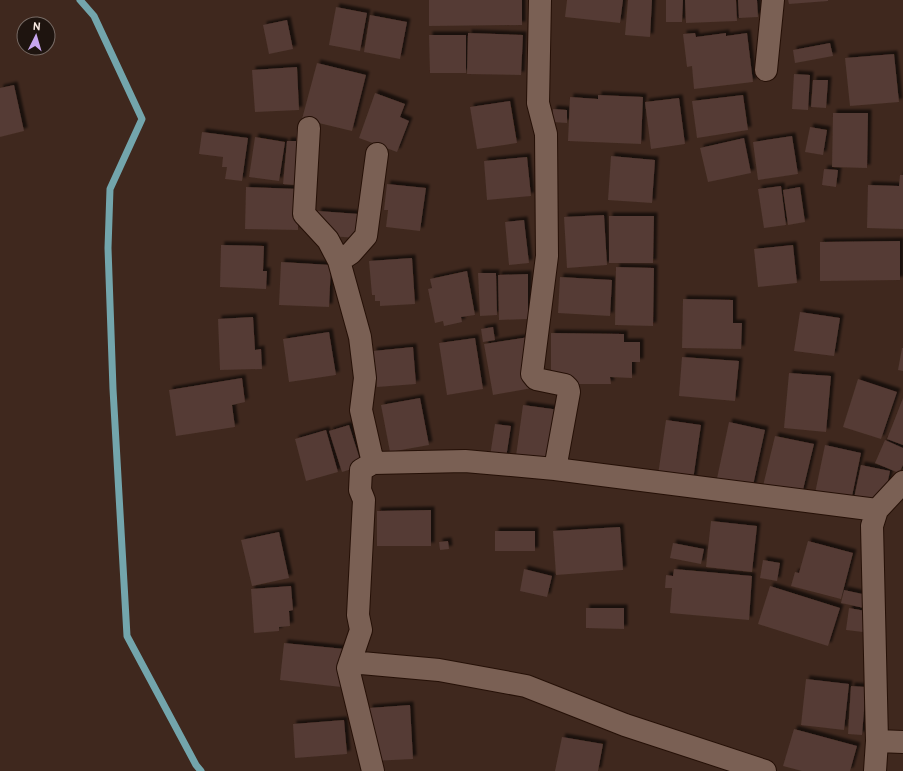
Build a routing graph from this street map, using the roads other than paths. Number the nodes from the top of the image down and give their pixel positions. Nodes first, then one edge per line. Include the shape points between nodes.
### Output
1 (540, 0) edge
2 (773, 0) edge
3 (766, 70) dead end
4 (309, 128) dead end
5 (376, 154) dead end
6 (339, 261) junction
7 (373, 463) junction
8 (556, 469) junction
9 (903, 482) edge
10 (878, 510) junction
11 (350, 662) junction
12 (877, 742) junction
13 (903, 742) edge
14 (373, 771) edge
15 (764, 771) edge
16 (875, 771) edge

1 - 8 street via 538,104 546,134 547,256 532,374 536,379 565,385 568,388
2 - 3 street
4 - 6 street via 304,214 328,240
5 - 6 street via 366,236 351,253
6 - 7 street via 360,337 365,378 361,410
7 - 8 street via 466,461
7 - 11 street via 361,470 360,490 364,500 358,615 361,630
8 - 10 street
9 - 10 street
10 - 12 street via 872,526
11 - 14 street via 348,668
11 - 15 street via 439,670 526,686 625,725
12 - 13 street
12 - 16 street

